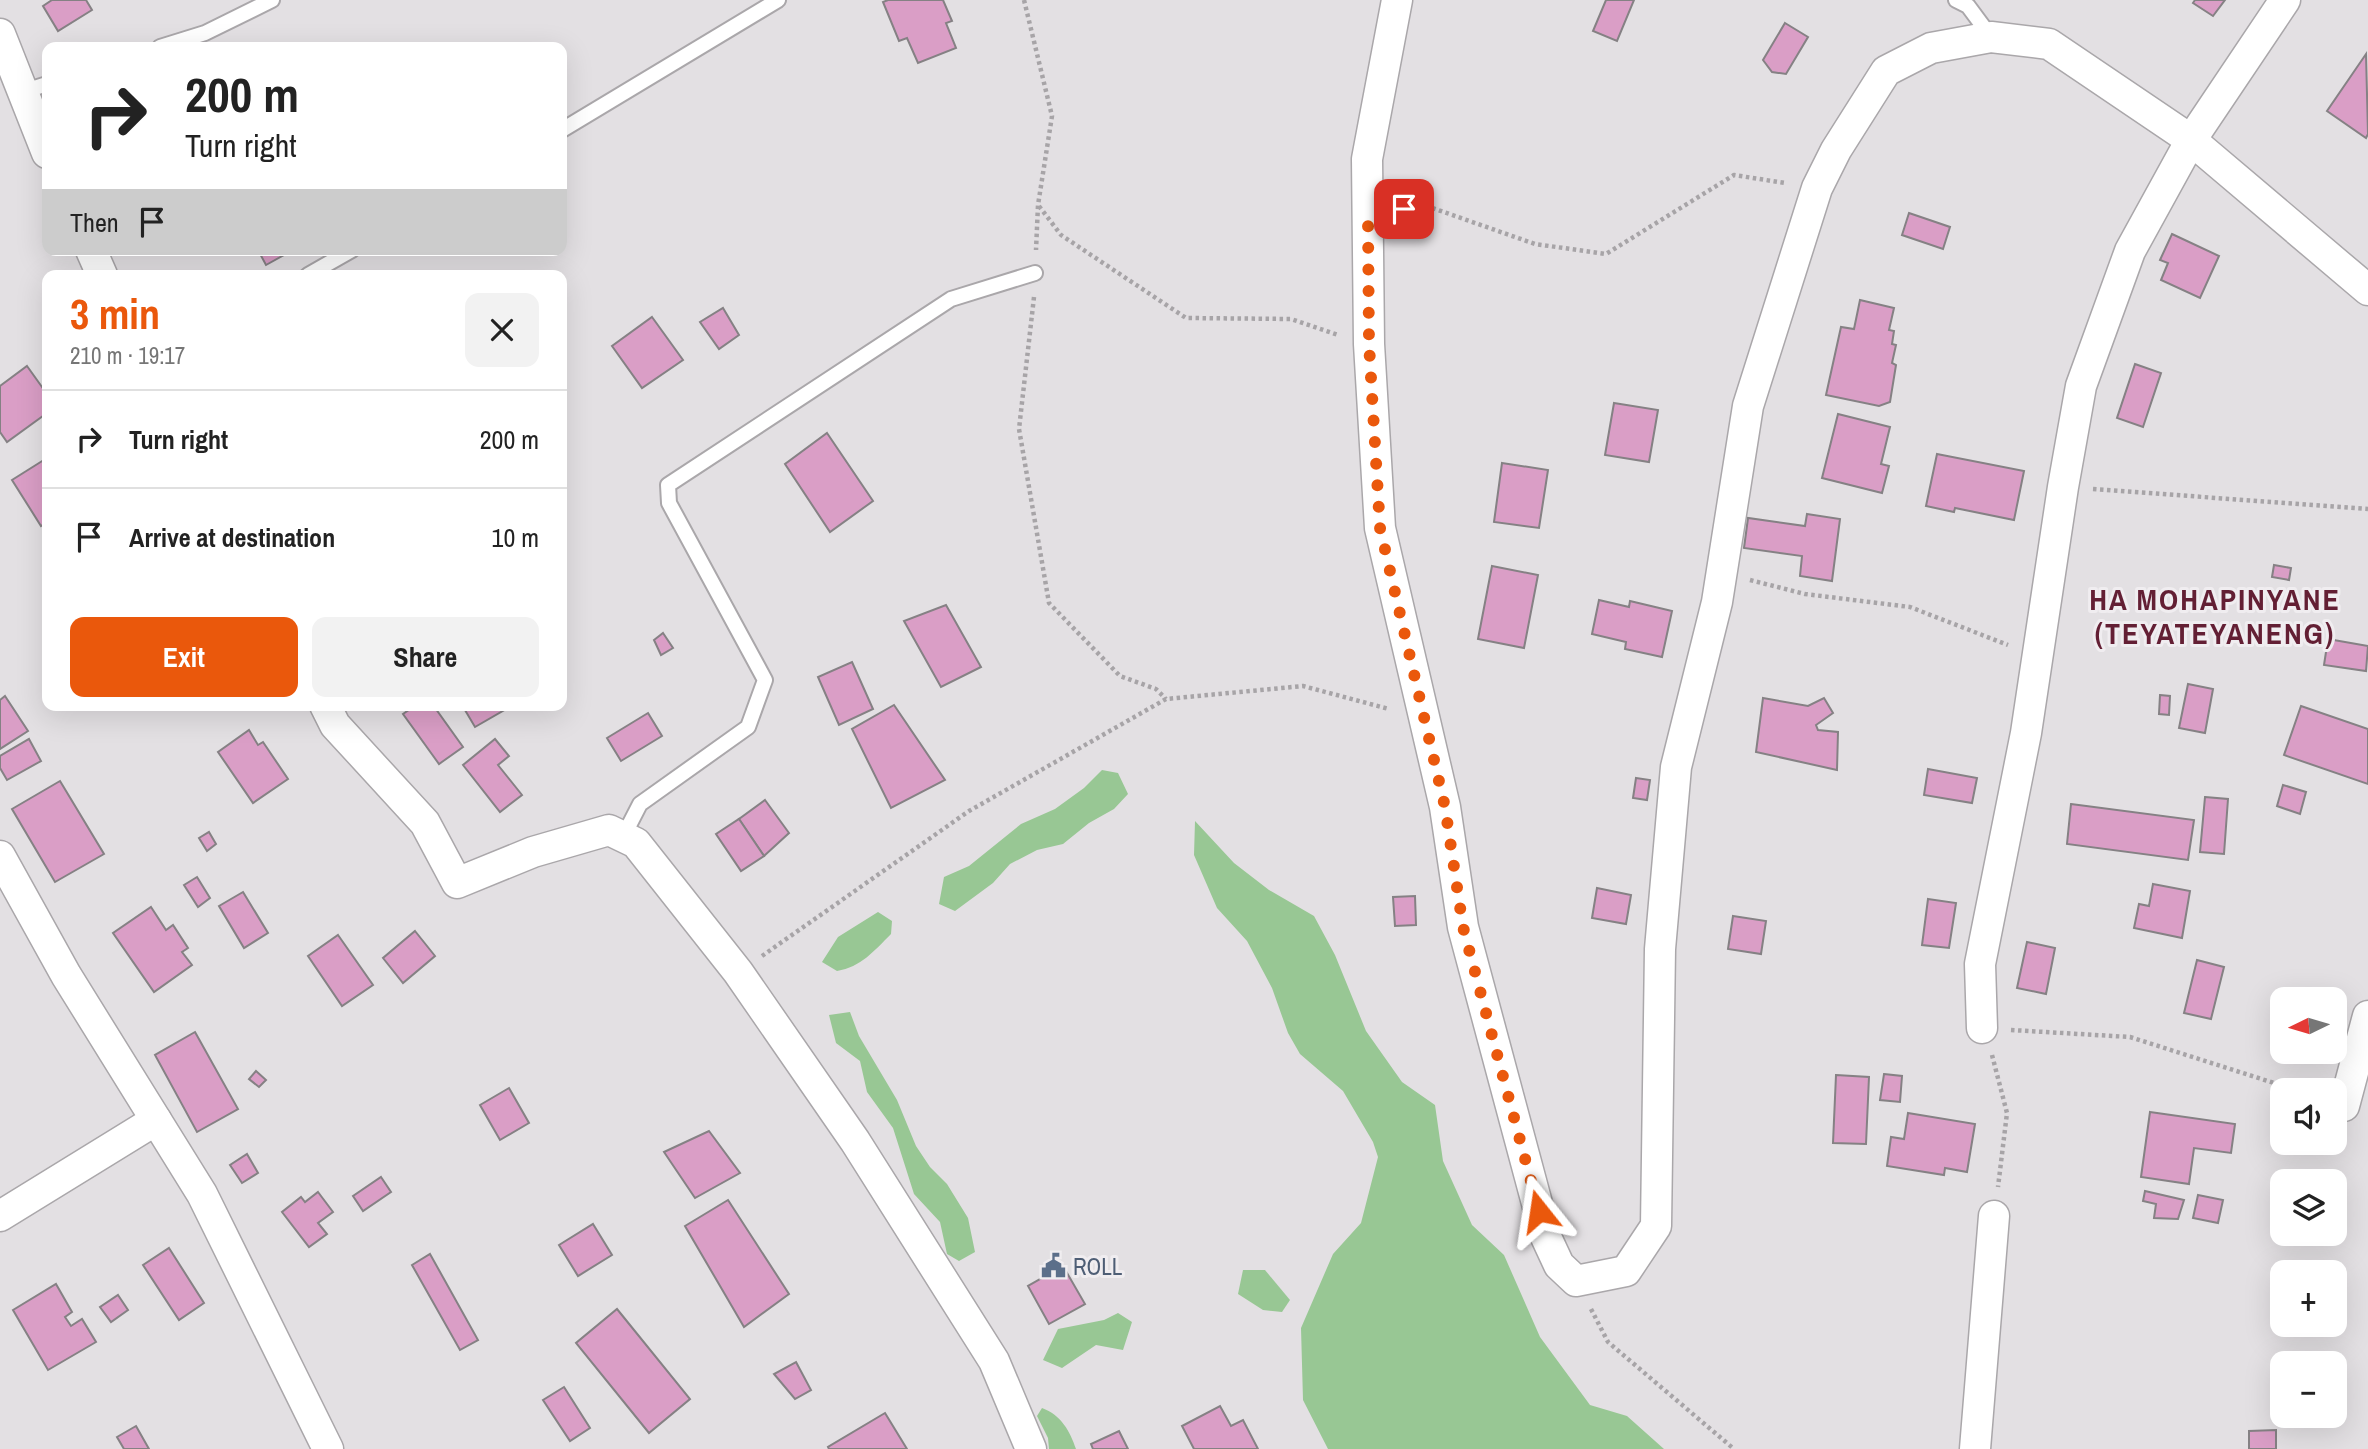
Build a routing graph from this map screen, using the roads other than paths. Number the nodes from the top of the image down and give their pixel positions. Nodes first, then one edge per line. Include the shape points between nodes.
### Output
1 (272, 0) edge
2 (778, 0) edge
3 (1397, 0) edge
4 (1956, 0) edge
5 (2285, 0) edge
6 (0, 34) edge
7 (1991, 37) junction
8 (176, 42) edge
9 (35, 88) edge
10 (42, 126) edge
11 (567, 127) edge
12 (2191, 139) junction
13 (341, 256) edge
14 (317, 270) edge
15 (1035, 273) road end
16 (2368, 290) edge
17 (327, 711) edge
18 (623, 837) junction
19 (0, 856) edge
20 (2368, 1016) edge
21 (1982, 1028) road end
22 (2347, 1095) edge
23 (156, 1120) junction
24 (0, 1216) edge
25 (1994, 1216) road end
26 (328, 1449) edge
27 (1031, 1449) edge
28 (1975, 1449) edge

1 - 8 lane
2 - 11 lane
3 - 7 street via 1367,159 1369,344 1380,528 1445,807 1463,927 1542,1224 1559,1265 1576,1281 1626,1271 1656,1226 1660,949 1676,767 1717,602 1748,406 1817,188 1886,71 1931,48
4 - 7 lane via 1968,6
5 - 12 street
6 - 9 street
7 - 12 street via 2049,44
9 - 10 street
12 - 16 street
12 - 21 street via 2130,251 2081,386 2026,733 1980,964
13 - 14 lane
15 - 18 lane via 951,299 668,485 669,503 765,680 748,727 640,804
17 - 18 street via 425,823 457,883 533,852 609,830
18 - 27 street via 636,842 737,972 855,1141 986,1349
19 - 23 street via 66,975
20 - 22 street
23 - 24 street
23 - 26 street via 202,1194
25 - 28 street

